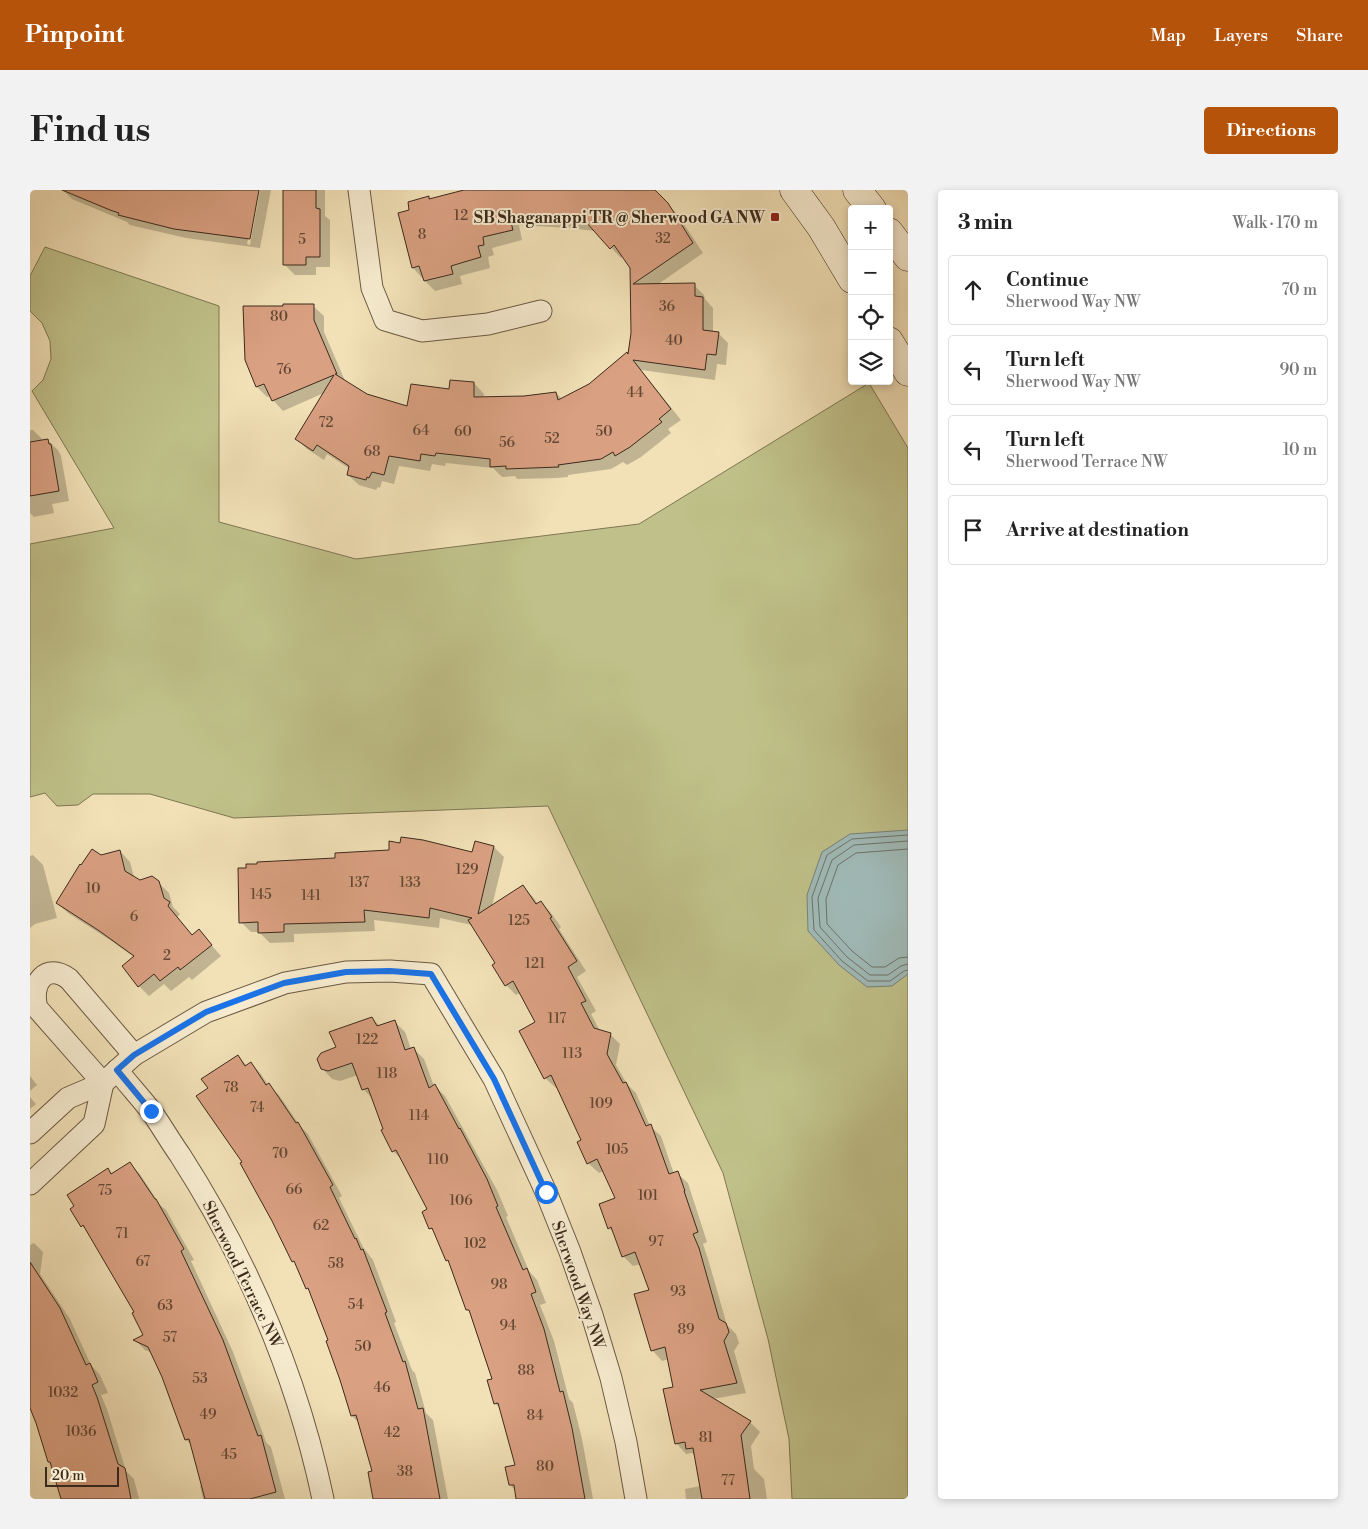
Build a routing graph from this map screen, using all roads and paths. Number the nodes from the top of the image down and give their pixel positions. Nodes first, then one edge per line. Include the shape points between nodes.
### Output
1 (359, 190) edge
2 (794, 190) edge
3 (857, 190) edge
4 (869, 205) edge
5 (893, 237) edge
6 (908, 257) edge
7 (848, 272) edge
8 (541, 311) dead end
9 (893, 348) edge
10 (908, 372) edge
11 (134, 1055) junction
12 (110, 1077) junction
13 (30, 1133) edge
14 (30, 1184) edge
15 (323, 1499) edge
16 (636, 1499) edge

1 - 8 street via 372,288 385,320 422,332 488,324
2 - 7 main road
3 - 4 main road
5 - 6 main road
9 - 10 main road
11 - 12 street, Sherwood Way NW
11 - 12 street, Sherwood Terrace NW via 69,979 58,973 39,978 32,993 37,1008
11 - 16 street, Sherwood Way NW via 206,1012 284,983 346,972 431,974 494,1079 570,1252 611,1378
12 - 13 street, Sherwood Way NW via 68,1098
12 - 14 street via 94,1124
12 - 15 street, Sherwood Terrace NW via 151,1111 232,1243 281,1353 317,1469

